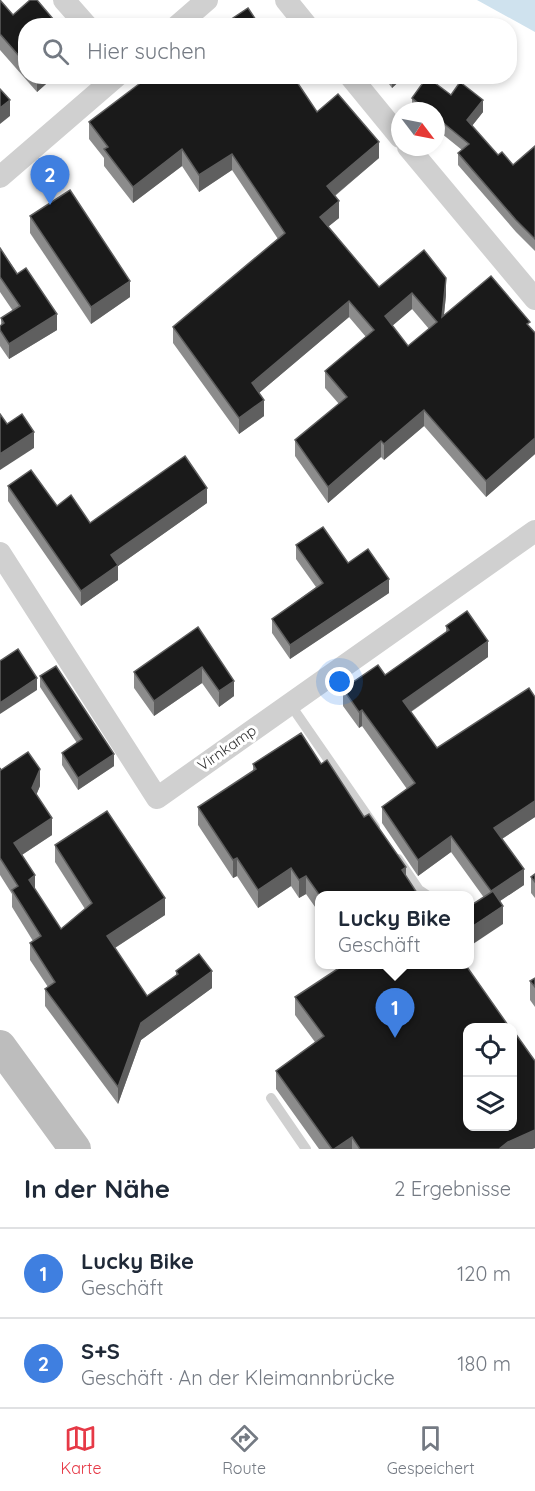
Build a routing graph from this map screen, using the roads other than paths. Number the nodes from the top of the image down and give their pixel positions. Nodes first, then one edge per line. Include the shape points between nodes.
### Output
1 (64, 0) edge
2 (207, 0) edge
3 (286, 0) edge
4 (80, 18) edge
5 (186, 18) edge
6 (301, 18) edge
7 (108, 84) edge
8 (357, 84) edge
9 (391, 126) edge
10 (416, 156) edge
11 (0, 177) edge
12 (535, 299) edge
13 (535, 531) edge
14 (0, 554) edge
15 (290, 704) junction
16 (385, 841) edge
17 (392, 851) edge
18 (420, 891) edge
19 (0, 1046) edge
20 (271, 1098) dead end
21 (75, 1149) edge
22 (306, 1149) edge

1 - 4 street
2 - 5 street
3 - 6 street
7 - 11 street
8 - 9 street
10 - 12 street
13 - 15 street, Virnkamp
14 - 15 street, Virnkamp via 157,798
15 - 16 lane
17 - 18 lane
19 - 21 main road
20 - 22 lane

